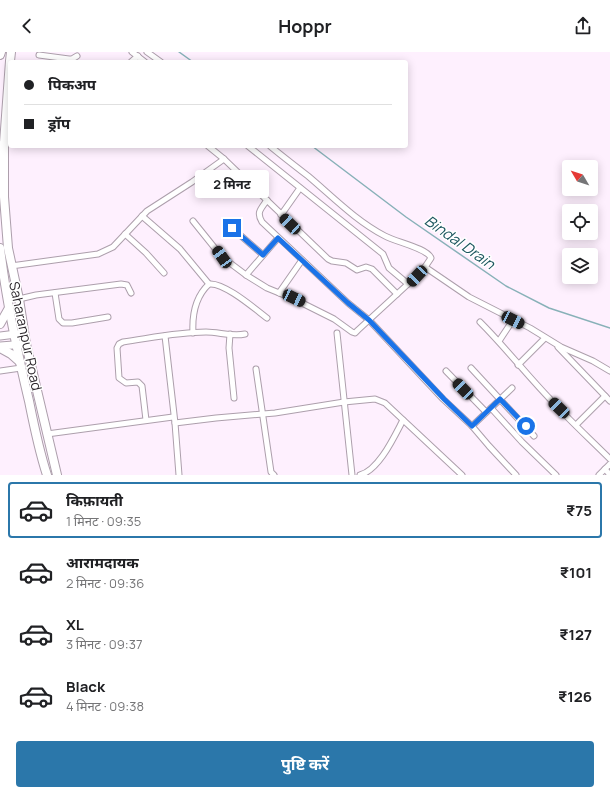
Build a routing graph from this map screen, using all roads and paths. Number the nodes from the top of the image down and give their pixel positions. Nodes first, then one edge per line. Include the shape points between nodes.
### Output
1 (0, 52) edge
2 (132, 52) edge
3 (147, 52) edge
4 (39, 53) edge
5 (0, 55) edge
6 (77, 56) dead end
7 (138, 56) junction
8 (133, 60) edge
9 (143, 60) edge
10 (158, 60) edge
11 (8, 82) edge
12 (2, 144) edge
13 (210, 148) edge
14 (250, 148) edge
15 (272, 148) edge
16 (224, 159) junction
17 (300, 188) junction
18 (267, 200) junction
19 (281, 215) junction
20 (142, 216) junction
21 (193, 221) dead end
22 (232, 228) dead end
23 (125, 234) junction
24 (278, 238) junction
25 (0, 250) edge
26 (263, 255) junction
27 (302, 260) junction
28 (11, 266) junction
29 (425, 267) junction
30 (164, 273) dead end
31 (246, 275) junction
32 (209, 284) junction
33 (408, 284) junction
34 (55, 293) junction
35 (131, 293) dead end
36 (279, 293) junction
37 (397, 294) junction
38 (19, 298) junction
39 (9, 308) junction
40 (108, 317) dead end
41 (267, 318) dead end
42 (369, 320) junction
43 (513, 320) junction
44 (480, 322) dead end
45 (0, 324) edge
46 (193, 332) junction
47 (24, 333) junction
48 (337, 333) dead end
49 (14, 334) junction
50 (230, 334) junction
51 (245, 334) dead end
52 (0, 336) edge
53 (165, 336) junction
54 (545, 338) junction
55 (499, 341) junction
56 (555, 343) junction
57 (17, 344) junction
58 (26, 344) junction
59 (0, 347) edge
60 (20, 365) junction
61 (518, 365) junction
62 (471, 368) dead end
63 (256, 369) dead end
64 (0, 371) edge
65 (446, 371) dead end
66 (610, 371) edge
67 (512, 388) dead end
68 (605, 396) junction
69 (234, 398) dead end
70 (500, 399) junction
71 (610, 401) edge
72 (344, 402) junction
73 (491, 408) junction
74 (486, 412) junction
75 (263, 414) junction
76 (173, 417) junction
77 (146, 420) junction
78 (403, 420) junction
79 (175, 423) junction
80 (576, 425) junction
81 (472, 426) junction
82 (47, 434) junction
83 (534, 436) dead end
84 (610, 459) edge
85 (610, 464) edge
86 (605, 470) junction
87 (51, 473) edge
88 (367, 474) edge
89 (179, 475) edge
90 (274, 475) edge
91 (352, 475) edge
92 (360, 475) edge
93 (462, 475) edge
94 (516, 475) edge
95 (556, 475) edge
96 (599, 475) edge
97 (610, 475) edge

1 - 5 main road
2 - 7 street
3 - 10 street
4 - 6 street via 69,59
7 - 8 street
7 - 9 street
11 - 12 main road, Saharanpur Road
12 - 28 main road, Saharanpur Road via 7,240
13 - 16 street
14 - 17 street
15 - 29 street via 334,200 373,228 396,241 427,253 431,258
16 - 18 street
16 - 20 street
17 - 19 street
17 - 33 street via 383,254 389,268
18 - 19 street
18 - 24 street via 259,212 259,217
19 - 37 street via 332,262 346,263 357,270 366,267 372,269
20 - 23 street
20 - 32 street via 180,249
21 - 31 street via 222,257
22 - 26 street
23 - 28 street via 113,247 98,254
23 - 30 street
24 - 26 street
24 - 27 street
25 - 39 main road, Saharanpur Road
26 - 31 street
27 - 36 street
27 - 42 street
28 - 38 main road, Saharanpur Road
29 - 33 street
29 - 43 street via 470,297
31 - 36 street
32 - 41 street via 229,291
32 - 46 street via 193,311
33 - 37 street
34 - 35 street via 121,284 127,285
34 - 38 street
34 - 40 street via 59,319 63,323
36 - 42 street via 306,304 355,333
37 - 42 street
38 - 47 main road, Saharanpur Road
39 - 45 main road
39 - 49 main road, Saharanpur Road
42 - 81 street
43 - 54 street
43 - 55 street
44 - 55 street
46 - 50 street
46 - 53 street
47 - 49 street
47 - 58 main road, Saharanpur Road
48 - 72 street
49 - 52 street
49 - 57 main road, Saharanpur Road
50 - 51 street
50 - 69 street
53 - 76 street
53 - 77 street via 123,342 118,346 119,378 126,383 138,382 142,386
54 - 56 street
54 - 61 street
55 - 61 street
56 - 66 street
56 - 68 street
57 - 58 street
57 - 59 street
57 - 60 main road, Saharanpur Road
58 - 82 main road, Saharanpur Road
59 - 60 main road via 11,354
60 - 64 street
60 - 87 main road, Saharanpur Road
61 - 80 street
62 - 70 street
63 - 75 street
65 - 74 street
67 - 70 street
68 - 71 street
68 - 80 street
70 - 73 street
70 - 83 street
72 - 75 street
72 - 78 street via 375,399 385,403
72 - 91 street
73 - 74 street
73 - 95 street
74 - 81 street
75 - 79 street
75 - 90 street via 271,472
76 - 77 street
76 - 79 street
77 - 82 street
78 - 88 street via 385,451
78 - 93 street
79 - 89 street
80 - 84 street
81 - 94 street
82 - 87 main road, Saharanpur Road
85 - 86 street
86 - 96 street
86 - 97 street
88 - 92 street

